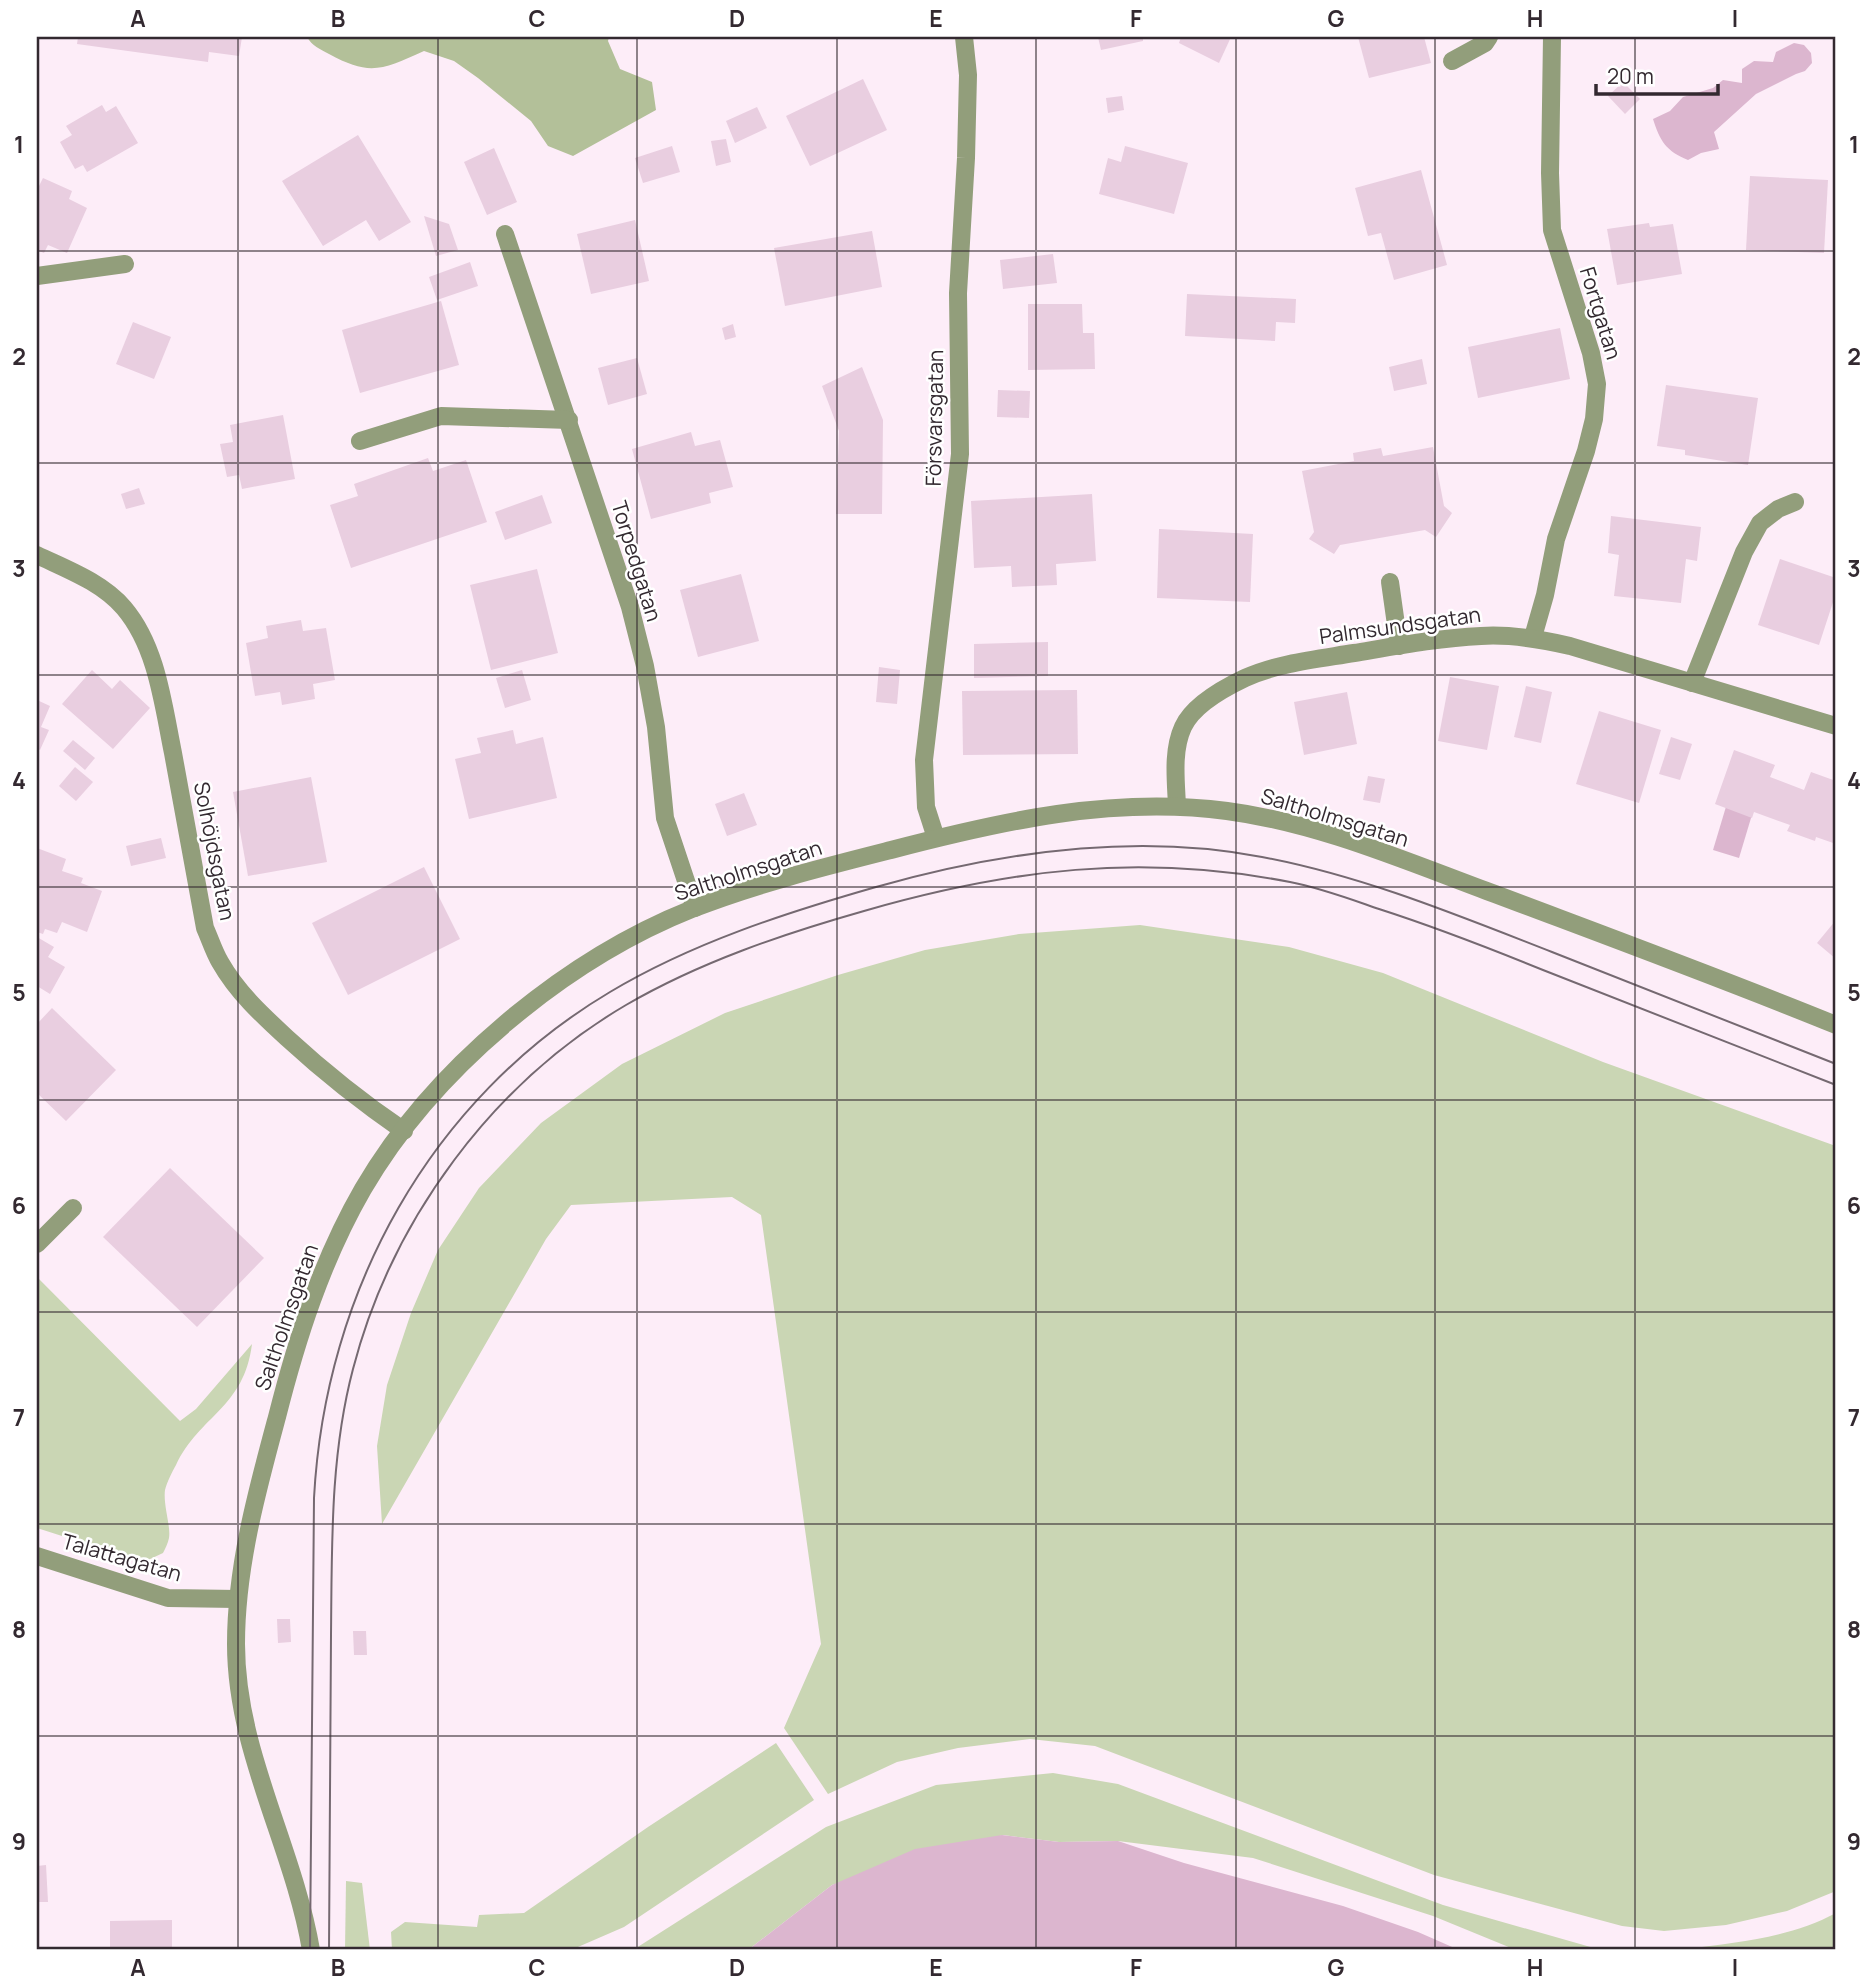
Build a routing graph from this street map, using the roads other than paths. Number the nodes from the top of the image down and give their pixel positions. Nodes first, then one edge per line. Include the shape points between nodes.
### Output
1 (964, 37) edge
2 (1489, 37) edge
3 (1552, 37) edge
4 (1452, 61) dead end
5 (505, 234) dead end
6 (125, 264) dead end
7 (37, 276) edge
8 (569, 420) junction
9 (360, 441) dead end
10 (1795, 502) dead end
11 (37, 555) edge
12 (1390, 582) dead end
13 (1533, 637) junction
14 (1399, 646) junction
15 (1692, 683) junction
16 (1836, 726) edge
17 (1177, 806) junction
18 (936, 838) junction
19 (695, 908) junction
20 (1836, 1026) edge
21 (404, 1131) junction
22 (73, 1208) dead end
23 (37, 1244) edge
24 (37, 1556) edge
25 (237, 1599) junction
26 (311, 1950) edge

1 - 18 street, Försvarsgatan via 968,75 958,293 960,454 924,760 926,807
2 - 4 street
3 - 13 street, Fortgatan via 1552,230 1597,384 1586,451 1556,539
5 - 8 street, Torpedgatan
6 - 7 street
8 - 9 street via 441,416
8 - 19 street, Torpedgatan via 633,619 656,727 664,818
10 - 15 street via 1760,523
11 - 21 street, Solhöjdsgatan via 122,605 149,651 205,928 219,961 261,1014 370,1108
12 - 14 street
13 - 14 street, Palmsundsgatan via 1482,635
13 - 15 street, Palmsundsgatan
14 - 17 street, Palmsundsgatan via 1294,663 1246,678 1198,708 1183,726 1176,752
15 - 16 street, Palmsundsgatan
17 - 18 street, Saltholmsgatan via 1080,810
17 - 20 street, Saltholmsgatan via 1246,814 1335,836 1741,986
18 - 19 street, Saltholmsgatan
19 - 21 street, Saltholmsgatan via 610,950 509,1020
21 - 25 street, Saltholmsgatan via 364,1188 314,1293 271,1439
22 - 23 street
24 - 25 street, Talattagatan via 168,1598
25 - 26 street, Saltholmsgatan via 239,1698 249,1743 300,1894

